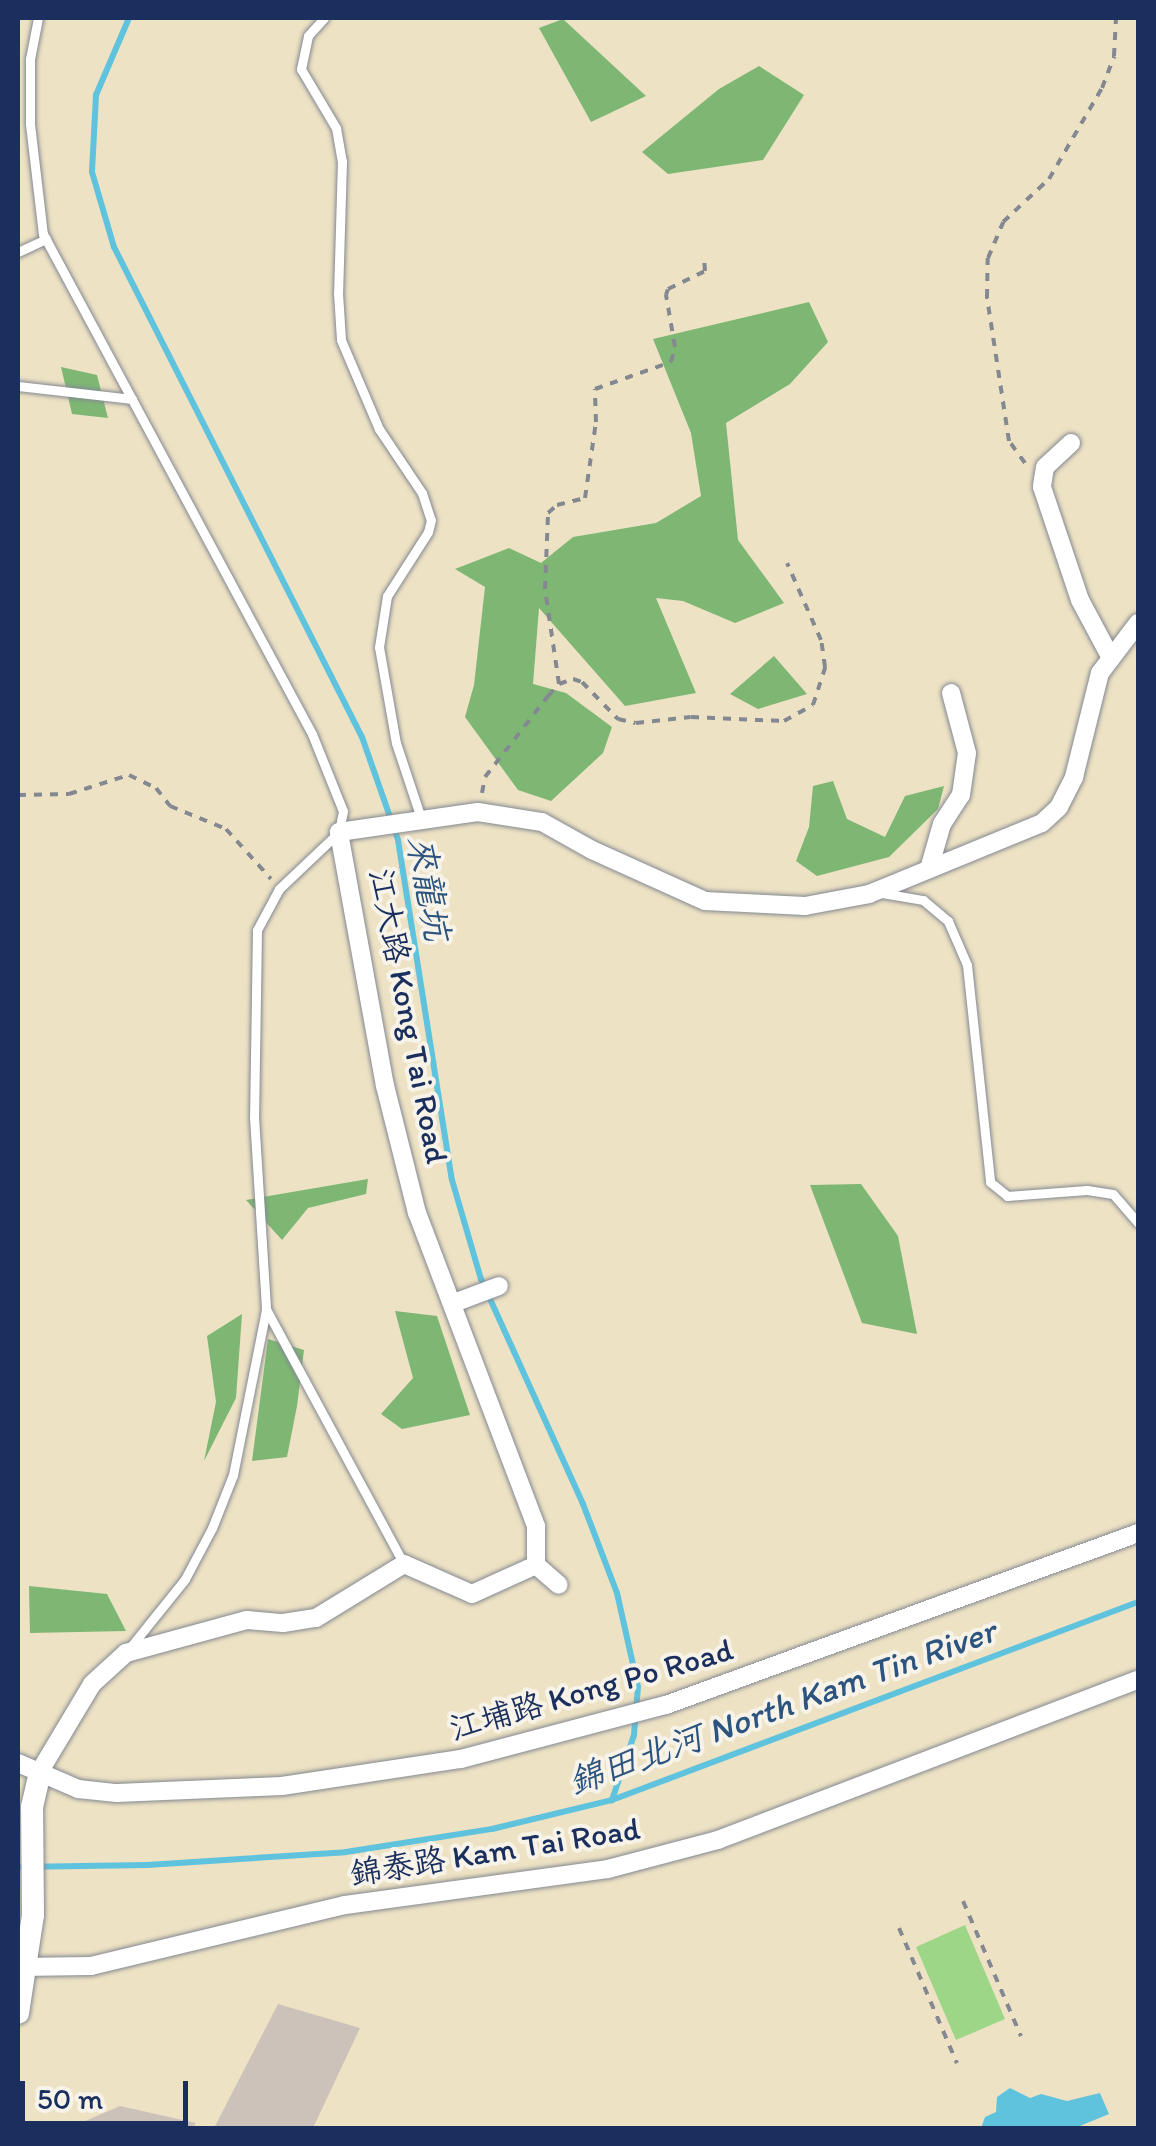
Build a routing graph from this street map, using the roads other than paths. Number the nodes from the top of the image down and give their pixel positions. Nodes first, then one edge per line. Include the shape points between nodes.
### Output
1 (38, 18) edge
2 (324, 18) edge
3 (46, 239) junction
4 (18, 252) edge
5 (18, 386) edge
6 (132, 399) junction
7 (1071, 442) dead end
8 (1138, 623) edge
9 (1111, 658) junction
10 (951, 693) dead end
11 (414, 820) junction
12 (339, 832) junction
13 (930, 868) junction
14 (869, 894) junction
15 (1138, 1223) edge
16 (498, 1286) dead end
17 (454, 1304) junction
18 (266, 1310) junction
19 (1138, 1532) edge
20 (404, 1564) junction
21 (536, 1565) junction
22 (559, 1585) dead end
23 (126, 1652) junction
24 (1138, 1680) edge
25 (18, 1763) edge
26 (40, 1771) junction
27 (23, 1968) edge
28 (18, 2013) edge

1 - 3 lane via 30,124
2 - 11 lane via 308,36 301,69 336,128 342,161 341,340 379,429 422,493 431,520 388,596 379,647
3 - 4 lane
3 - 6 lane
5 - 6 lane
6 - 12 lane via 312,734 343,811
7 - 9 street via 1045,468 1042,488 1080,600
8 - 9 street, 江大路 Kong Tai Road
9 - 13 street, 江大路 Kong Tai Road via 1100,674 1074,778 1059,806 1018,837
10 - 13 street via 966,752 961,795 942,824
11 - 12 street, 江大路 Kong Tai Road
11 - 14 street, 江大路 Kong Tai Road via 478,812 542,822 705,901 805,906
12 - 17 street, 江大路 Kong Tai Road via 392,1115 417,1212
12 - 18 lane via 279,889 256,930 254,1117
13 - 14 street, 江大路 Kong Tai Road
14 - 15 lane via 923,900 948,921 967,965 990,1182 1006,1196 1113,1194
16 - 17 street
17 - 21 street, 江大路 Kong Tai Road via 536,1526
18 - 20 lane
18 - 23 lane via 232,1475 212,1528 185,1579
19 - 26 street, 江埔路 Kong Po Road via 666,1705 461,1759 282,1786 117,1793 78,1788
20 - 21 street via 472,1594
20 - 23 street via 316,1618 247,1620
21 - 22 street
23 - 26 street via 92,1684
24 - 27 street, 錦泰路 Kam Tai Road via 718,1840 608,1869 345,1905 90,1966
25 - 26 street, 江埔路 Kong Po Road
26 - 27 street via 32,1807 33,1915
27 - 28 street

